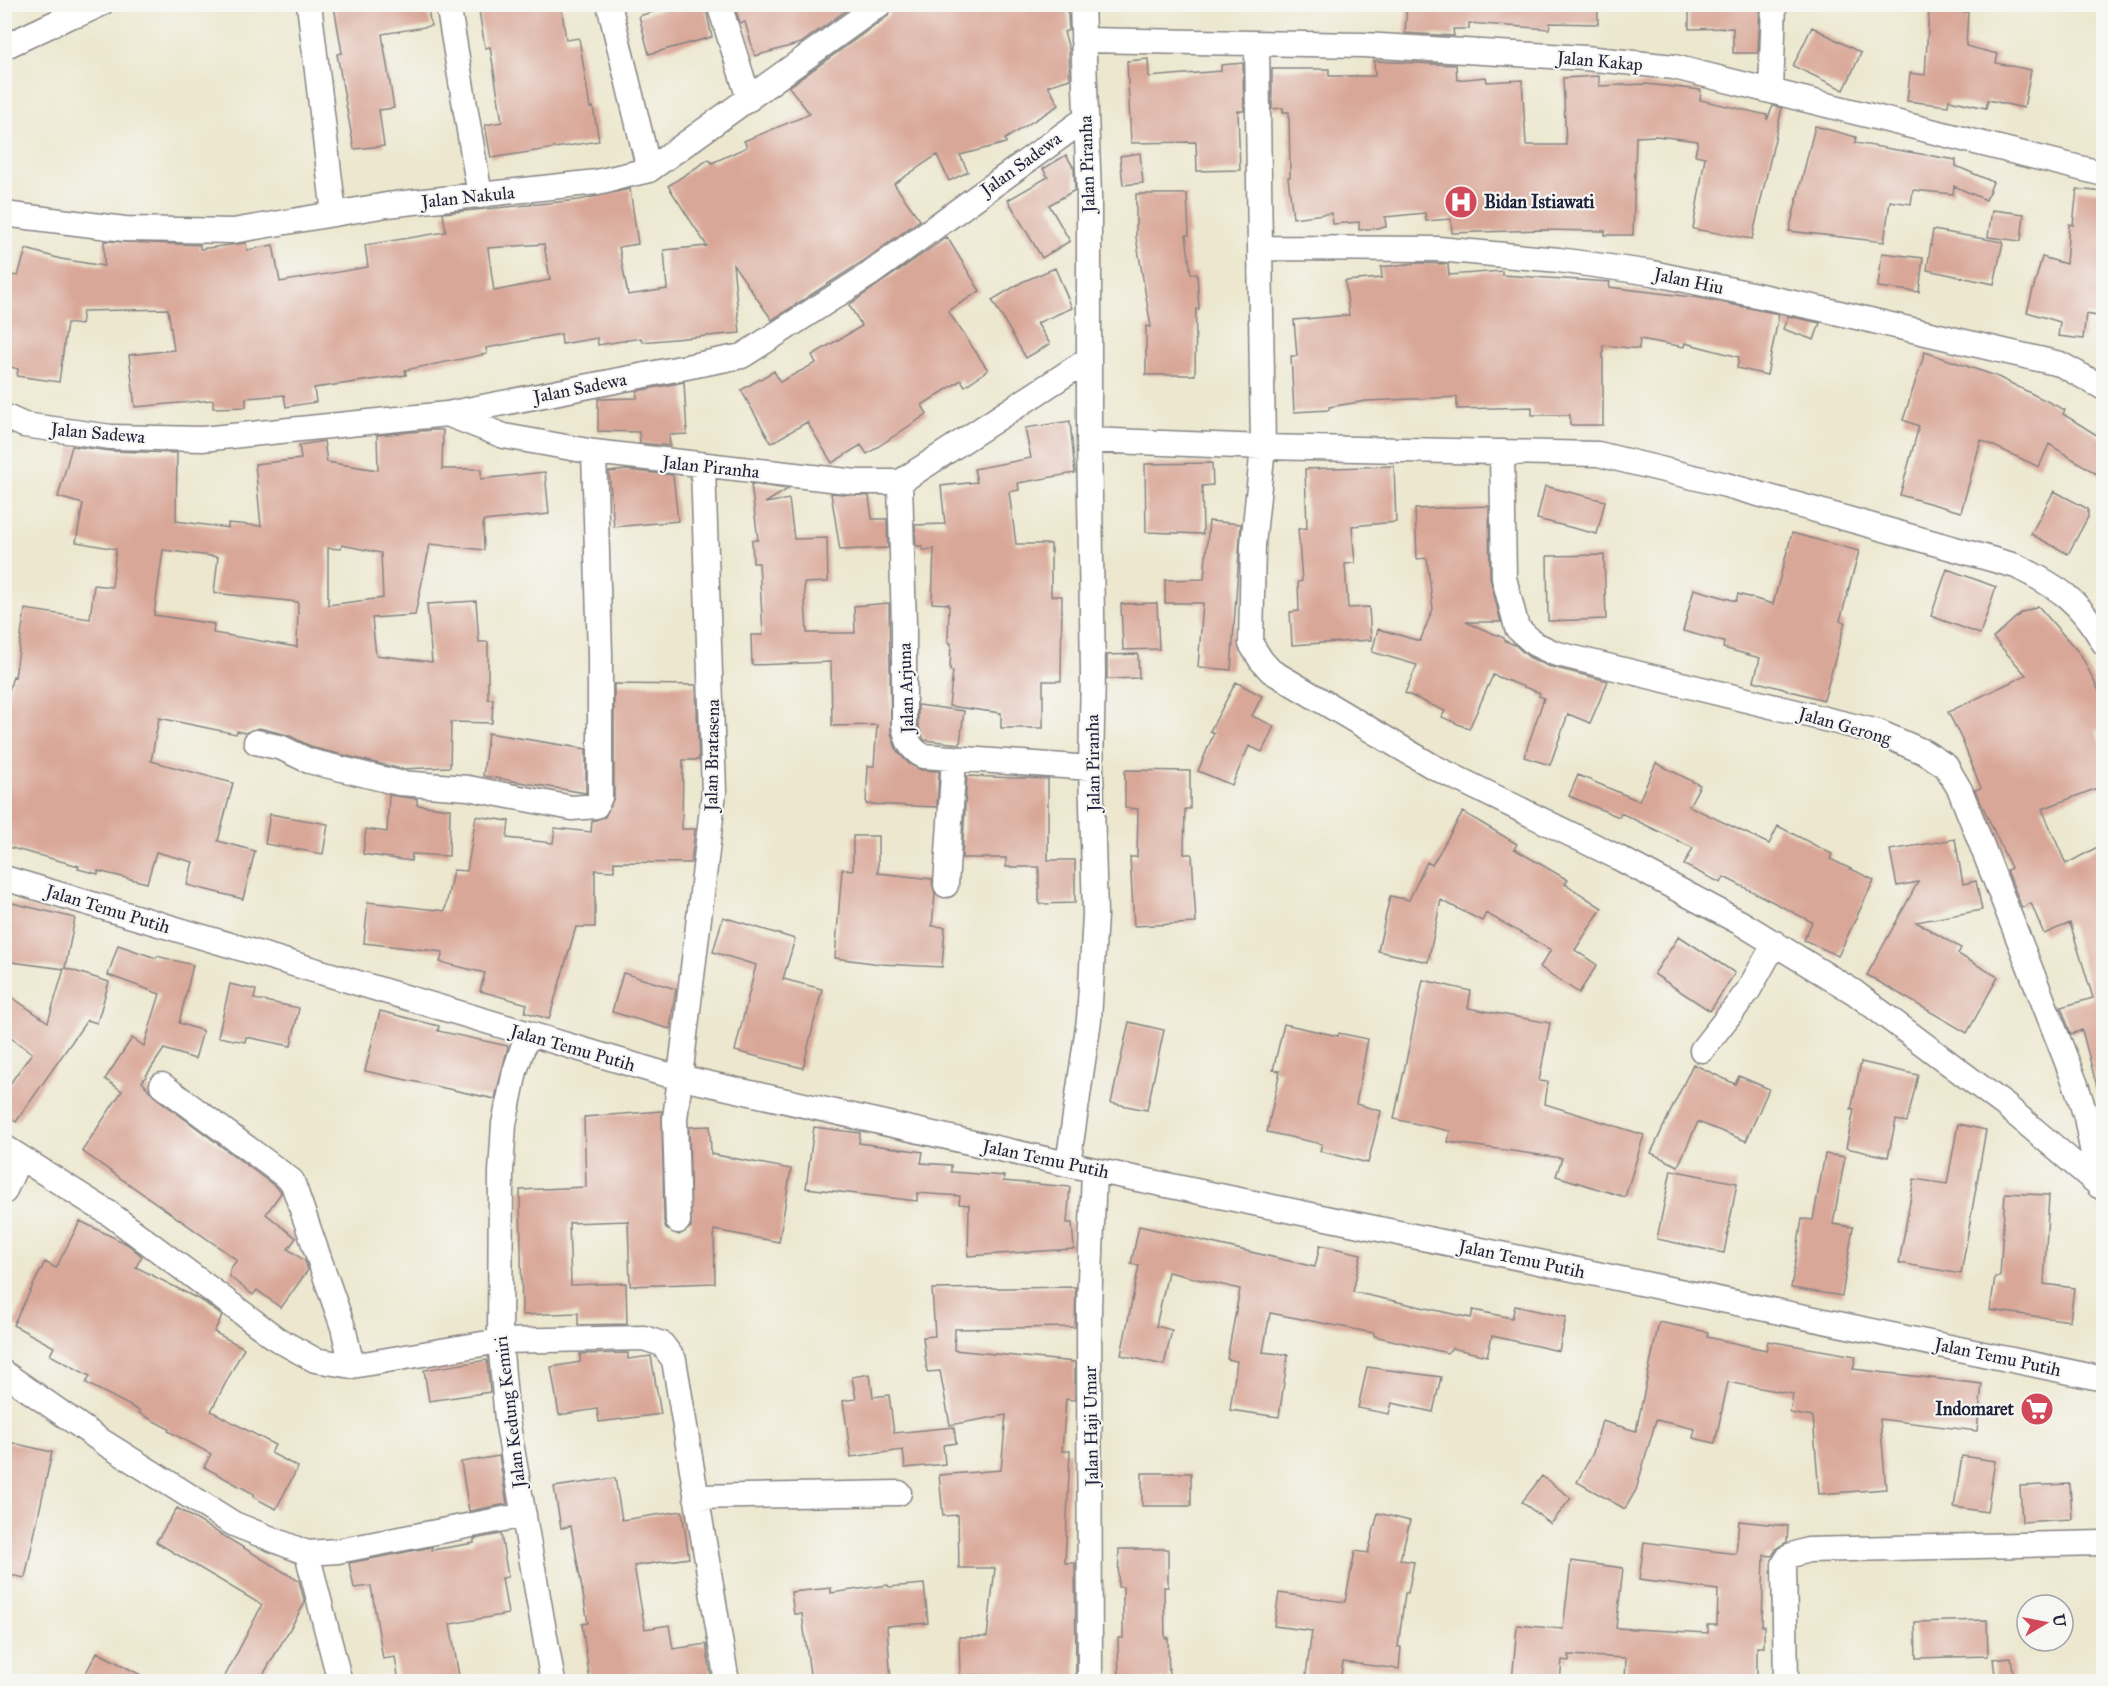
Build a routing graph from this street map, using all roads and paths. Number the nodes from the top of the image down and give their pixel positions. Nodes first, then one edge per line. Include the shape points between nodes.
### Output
1 (309, 4) edge
2 (448, 4) edge
3 (609, 4) edge
4 (719, 4) edge
5 (880, 4) edge
6 (1082, 4) edge
7 (1774, 4) edge
8 (104, 5) edge
9 (67, 10) edge
10 (1083, 40) junction
11 (1257, 45) junction
12 (4, 47) edge
13 (1771, 91) junction
14 (749, 99) junction
15 (1085, 119) junction
16 (650, 170) junction
17 (2103, 174) edge
18 (480, 196) junction
19 (4, 214) edge
20 (334, 214) junction
21 (1261, 248) junction
22 (1089, 359) junction
23 (2060, 364) junction
24 (2103, 368) edge
25 (2103, 388) edge
26 (447, 414) junction
27 (4, 416) edge
28 (1089, 440) junction
29 (1263, 447) junction
30 (594, 452) junction
31 (1502, 452) junction
32 (703, 466) junction
33 (900, 482) junction
34 (2103, 643) edge
35 (256, 742) dead end
36 (954, 758) junction
37 (1090, 768) junction
38 (4, 878) edge
39 (946, 885) dead end
40 (1775, 944) junction
41 (527, 1035) junction
42 (1702, 1050) dead end
43 (680, 1077) junction
44 (162, 1085) dead end
45 (12, 1152) edge
46 (1068, 1164) junction
47 (1094, 1170) junction
48 (2101, 1187) edge
49 (4, 1192) edge
50 (678, 1221) dead end
51 (500, 1341) junction
52 (352, 1366) junction
53 (4, 1373) edge
54 (2103, 1379) edge
55 (899, 1493) dead end
56 (696, 1497) junction
57 (524, 1515) junction
58 (2103, 1544) edge
59 (307, 1553) junction
60 (340, 1682) edge
61 (553, 1682) edge
62 (728, 1682) edge
63 (1090, 1682) edge
64 (1786, 1682) edge

1 - 20 street
2 - 18 street
3 - 16 street
4 - 14 street
5 - 14 street, Jalan Nakula
6 - 10 street, Jalan Piranha
7 - 13 street
8 - 9 street
9 - 12 street
10 - 11 street, Jalan Kakap
10 - 15 street, Jalan Piranha
11 - 13 street, Jalan Kakap via 1363,45 1585,58 1674,67
11 - 21 street
13 - 17 street, Jalan Kakap
14 - 16 street, Jalan Nakula
15 - 22 street, Jalan Piranha
15 - 26 street, Jalan Sadewa via 870,274 742,356
16 - 18 street, Jalan Nakula via 597,183
18 - 20 street, Jalan Nakula
19 - 20 street, Jalan Nakula via 125,229 233,231
21 - 23 street, Jalan Hiu via 1438,249 1652,273
21 - 29 street
22 - 28 street, Jalan Piranha
22 - 33 street
23 - 24 street
23 - 25 street, Jalan Hiu
26 - 27 street, Jalan Sadewa via 201,439 111,437 24,425
26 - 30 street, Jalan Piranha via 504,436
28 - 29 street
28 - 37 street, Jalan Piranha via 1093,672
29 - 31 street
29 - 40 street via 1253,545 1251,644 1271,671 1432,766 1617,857
30 - 32 street, Jalan Piranha
30 - 35 street via 601,712 600,797 596,806 572,808 468,788 399,783 309,761 282,748
31 - 34 street via 1598,454 1987,556 2057,586 2088,616
31 - 48 street, Jalan Gerong via 1504,578 1517,628 1535,644 1554,653 1878,732 1946,766 1981,841 2076,1085
32 - 33 street, Jalan Piranha via 856,482
32 - 43 street, Jalan Bratasena via 714,792
33 - 36 street, Jalan Arjuna via 907,741 923,756
36 - 37 street, Jalan Arjuna
36 - 39 street
37 - 46 street, Jalan Piranha via 1095,915 1089,1020
38 - 41 street, Jalan Temu Putih
40 - 42 street via 1748,991
40 - 48 street via 1863,999 2006,1106
41 - 43 street, Jalan Temu Putih
41 - 51 street, Jalan Kedung Kemiri via 504,1124
43 - 46 street, Jalan Temu Putih
43 - 50 street, Jalan Bratasena via 675,1119
44 - 52 street via 292,1181 344,1326
45 - 49 street
45 - 52 street via 110,1214 277,1339 315,1360
46 - 47 street, Jalan Temu Putih
47 - 54 street, Jalan Temu Putih
47 - 63 street, Jalan Haji Umar via 1089,1308
51 - 52 street
51 - 56 street via 644,1338 662,1344 674,1360
51 - 57 street, Jalan Kedung Kemiri via 507,1420
53 - 59 street via 103,1442 234,1524
55 - 56 street
56 - 62 street
57 - 59 street via 338,1551
57 - 61 street, Jalan Kedung Kemiri
58 - 64 street via 1795,1552 1785,1564
59 - 60 street

